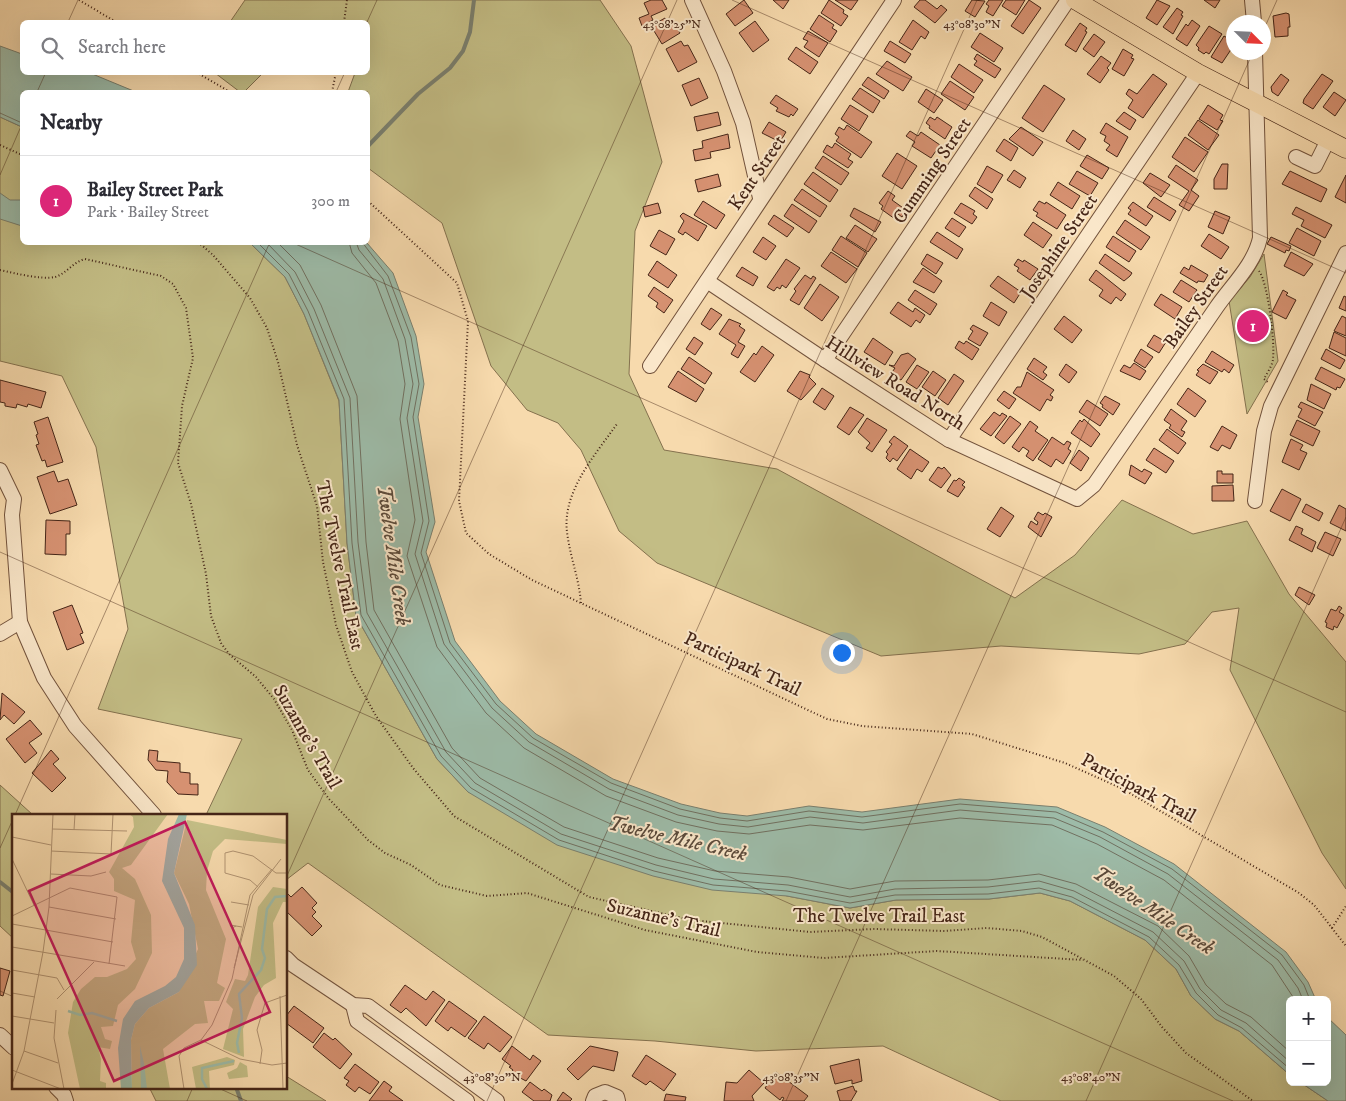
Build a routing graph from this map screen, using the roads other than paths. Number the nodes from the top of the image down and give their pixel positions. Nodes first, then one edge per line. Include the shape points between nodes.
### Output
1 (692, 0) edge
2 (894, 0) edge
3 (1068, 0) edge
4 (1075, 0) edge
5 (1252, 0) edge
6 (1253, 15) edge
7 (1255, 60) edge
8 (1198, 73) junction
9 (1258, 104) junction
10 (1328, 140) junction
11 (1346, 149) edge
12 (1296, 157) dead end
13 (760, 198) junction
14 (1346, 253) edge
15 (707, 281) junction
16 (825, 360) junction
17 (650, 366) dead end
18 (949, 440) junction
19 (0, 470) edge
20 (1075, 498) joint
21 (1255, 501) dead end
22 (20, 622) junction
23 (0, 634) edge
24 (153, 814) edge
25 (288, 960) edge
26 (353, 1005) junction
27 (0, 1035) edge
28 (12, 1046) edge
29 (444, 1062) junction
30 (433, 1076) junction
31 (57, 1088) edge
32 (66, 1101) edge
33 (467, 1101) edge
34 (497, 1101) edge
35 (593, 1101) edge
36 (618, 1101) edge

1 - 13 street via 743,123
2 - 13 street, Kent Street
3 - 16 street, Cumming Street
4 - 8 main road
5 - 6 street
7 - 9 street, Bailey Street
8 - 9 main road
8 - 18 street, Josephine Street
9 - 10 main road
9 - 20 street, Bailey Street via 1258,248 1094,485
10 - 11 main road
10 - 12 street via 1315,166
13 - 15 street, Kent Street
14 - 21 street via 1271,406 1264,431
15 - 16 street, Hillview Road North
15 - 17 street, Kent Street
16 - 18 street, Hillview Road North
18 - 20 street, Hillview Road North
19 - 22 street via 14,499 12,516
22 - 23 street
22 - 24 street via 44,678 75,726
25 - 26 street
26 - 29 street via 368,1006
26 - 30 street via 357,1021
27 - 28 street
29 - 30 street
29 - 34 street
30 - 33 street
31 - 32 street
35 - 36 street via 595,1096 605,1092 617,1097

